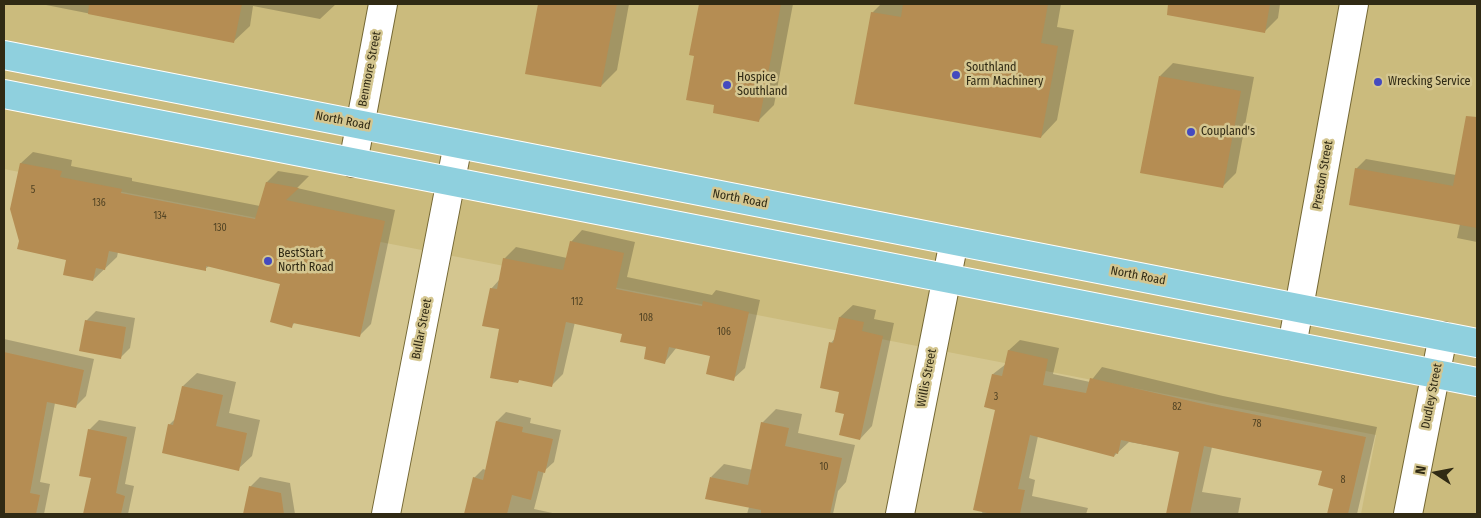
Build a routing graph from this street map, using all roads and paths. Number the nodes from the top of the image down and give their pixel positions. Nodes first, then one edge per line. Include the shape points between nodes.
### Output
1 (382, 4) edge
2 (1354, 4) edge
3 (4, 55) edge
4 (4, 94) edge
5 (360, 124) junction
6 (458, 144) junction
7 (353, 163) junction
8 (451, 182) junction
9 (954, 241) junction
10 (946, 278) junction
11 (1298, 307) junction
12 (1443, 336) junction
13 (1477, 343) edge
14 (1292, 346) junction
15 (1436, 374) junction
16 (1477, 382) edge
17 (386, 514) edge
18 (900, 514) edge
19 (1408, 514) edge

1 - 5 street, Benmore Street
2 - 11 street, Preston Street
3 - 5 main road, North Road
4 - 7 main road
5 - 6 main road, North Road
5 - 7 street, Benmore Street
6 - 8 street, Bullar Street
6 - 9 main road, North Road
7 - 8 main road
8 - 10 main road
8 - 17 street, Bullar Street
9 - 10 street, Willis Street
9 - 11 main road, North Road
10 - 14 main road
10 - 18 street, Willis Street
11 - 12 main road, North Road
11 - 14 street, Preston Street
12 - 13 main road, North Road
12 - 15 street, Dudley Street
14 - 15 main road
15 - 16 main road
15 - 19 street, Dudley Street

